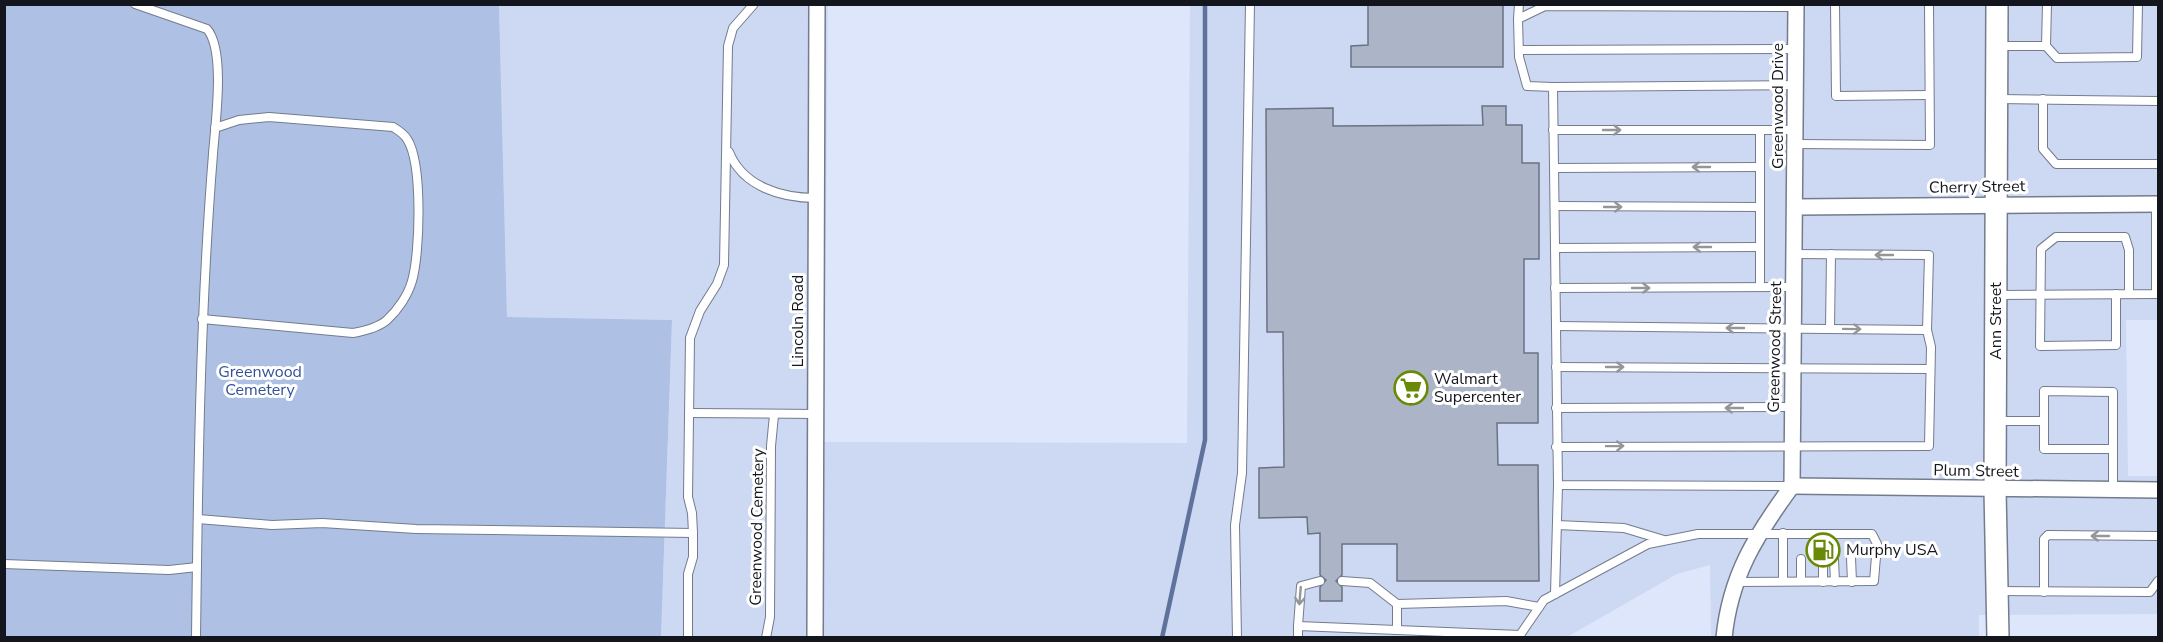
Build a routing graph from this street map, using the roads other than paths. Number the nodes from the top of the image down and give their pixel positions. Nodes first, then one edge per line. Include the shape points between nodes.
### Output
1 (135, 4) edge
2 (754, 4) edge
3 (817, 4) edge
4 (1250, 4) edge
5 (1519, 4) edge
6 (1835, 4) edge
7 (1929, 4) edge
8 (1997, 4) edge
9 (2047, 4) edge
10 (2138, 4) edge
11 (1796, 6) edge
12 (1518, 19) junction
13 (1997, 46) junction
14 (2046, 46) junction
15 (1796, 49) junction
16 (1519, 50) junction
17 (1796, 85) junction
18 (1553, 87) junction
19 (1929, 96) junction
20 (1997, 99) junction
21 (2043, 99) junction
22 (2158, 101) edge
23 (215, 128) junction
24 (1553, 130) junction
25 (1760, 130) junction
26 (1796, 137) junction
27 (727, 148) junction
28 (2158, 164) edge
29 (1760, 167) junction
30 (1554, 168) junction
31 (816, 198) junction
32 (2157, 204) edge
33 (1997, 205) junction
34 (1555, 206) junction
35 (1760, 207) junction
36 (1796, 207) junction
37 (1760, 247) junction
38 (1555, 248) junction
39 (1794, 254) junction
40 (1831, 254) junction
41 (1760, 287) junction
42 (1794, 287) junction
43 (1556, 288) junction
44 (2116, 294) junction
45 (2129, 294) junction
46 (2040, 295) junction
47 (1996, 296) junction
48 (202, 319) junction
49 (1556, 326) junction
50 (1794, 329) junction
51 (1830, 329) junction
52 (1927, 330) junction
53 (1556, 367) junction
54 (1793, 367) junction
55 (1930, 369) junction
56 (1793, 407) junction
57 (1556, 408) junction
58 (689, 413) junction
59 (816, 414) junction
60 (774, 415) junction
61 (1995, 421) junction
62 (2044, 421) junction
63 (1792, 446) junction
64 (1556, 447) junction
65 (2113, 449) junction
66 (1558, 485) junction
67 (1792, 486) junction
68 (1995, 489) junction
69 (2113, 490) junction
70 (2158, 490) edge
71 (198, 519) junction
72 (1557, 525) junction
73 (693, 533) junction
74 (1783, 533) junction
75 (1757, 534) junction
76 (1822, 534) junction
77 (2158, 536) edge
78 (1665, 541) junction
79 (1822, 543) dead end
80 (1851, 558) dead end
81 (1801, 559) dead end
82 (1823, 560) dead end
83 (1834, 560) dead end
84 (4, 564) edge
85 (197, 567) junction
86 (1320, 581) dead end
87 (1342, 581) dead end
88 (1801, 581) junction
89 (2158, 581) edge
90 (1736, 582) junction
91 (1783, 582) junction
92 (1823, 582) junction
93 (1834, 582) junction
94 (1851, 582) junction
95 (1997, 591) junction
96 (2044, 592) junction
97 (1555, 594) junction
98 (1397, 604) junction
99 (1539, 607) junction
100 (1298, 626) junction
101 (1397, 630) junction
102 (1519, 636) edge
103 (196, 638) edge
104 (688, 638) edge
105 (766, 638) edge
106 (815, 638) edge
107 (1237, 638) edge
108 (1298, 638) edge
109 (1724, 638) edge
110 (1998, 638) edge

1 - 23 lane via 196,23 212,35
2 - 27 lane via 730,38
3 - 31 street, Lincoln Road
4 - 107 lane via 1242,473 1234,525
5 - 12 lane
6 - 19 lane via 1836,96
7 - 19 lane
8 - 13 main road, Ann Street
9 - 14 lane
10 - 14 lane via 2137,57 2057,58
11 - 12 lane via 1545,6
11 - 15 street, Greenwood Drive
12 - 16 lane
13 - 14 lane
13 - 20 main road, Ann Street
15 - 16 lane
15 - 17 street, Greenwood Drive
16 - 18 lane via 1527,86
17 - 18 lane
17 - 26 street, Greenwood Drive
18 - 24 lane
19 - 26 lane via 1930,145
20 - 21 lane
20 - 33 main road, Ann Street
21 - 22 lane
21 - 28 lane via 2043,149 2056,164
23 - 48 lane
23 - 48 lane via 239,120 269,117 393,127 412,148 418,250 412,282 399,307 386,321 363,331
24 -> 25 lane
24 - 30 lane
25 - 26 lane
25 - 29 lane
26 - 36 street, Greenwood Drive
27 - 31 lane via 743,173 766,189 793,198
27 - 58 lane via 724,265 690,338
29 -> 30 lane
29 - 35 lane
30 - 34 lane
31 - 59 street, Lincoln Road
32 - 33 street, Cherry Street
32 - 45 lane via 2156,294
33 - 36 street, Cherry Street
33 - 47 main road, Ann Street
34 -> 35 lane
34 - 38 lane
35 - 37 lane
36 - 39 street, Greenwood Street
37 -> 38 lane
37 - 41 lane
38 - 43 lane
39 - 40 lane
39 - 42 street, Greenwood Street
40 - 51 lane
52 -> 40 lane via 1929,255
41 - 42 lane
43 -> 41 lane
42 - 50 street, Greenwood Street
43 - 49 lane
44 - 45 lane
44 - 46 lane
44 - 46 lane via 2116,345 2040,346
45 - 46 lane via 2129,250 2125,237 2056,237 2041,249
46 - 47 lane
47 - 61 main road, Ann Street
48 - 71 lane
50 -> 49 lane
49 - 53 lane
50 - 51 lane
50 - 54 street, Greenwood Street
51 -> 52 lane
52 - 55 lane
53 -> 54 lane
53 - 57 lane
54 - 55 lane
54 - 56 street, Greenwood Street
55 - 63 lane via 1929,446
56 -> 57 lane
56 - 63 street, Greenwood Street
57 - 64 lane
58 - 60 lane
58 - 73 lane via 688,497
59 - 60 lane
59 - 106 street, Lincoln Road
60 - 105 lane, Greenwood Cemetery via 770,617
61 - 62 lane
61 - 68 main road, Ann Street
62 - 65 lane via 2044,449
62 - 65 lane via 2044,391 2113,392
64 -> 63 lane
63 - 67 street, Greenwood Street
64 - 66 lane
65 - 69 lane
66 - 67 lane
66 - 72 lane
67 - 68 street, Plum Street
67 - 75 street
68 - 69 street, Plum Street
68 - 95 main road, Ann Street
69 - 70 street, Plum Street
71 - 73 lane via 273,525
71 - 85 lane
72 - 78 lane via 1624,528
72 - 97 lane
73 - 104 lane via 688,574
74 - 75 lane
74 - 76 lane via 1802,538
74 - 91 lane
75 - 78 lane via 1698,534
75 - 90 street
76 - 79 lane
76 - 94 lane via 1834,538 1872,534 1877,544 1874,581
77 -> 96 lane via 2048,536 2044,538
78 - 97 lane via 1648,544
80 - 94 lane
81 - 88 lane
82 - 92 lane
83 - 93 lane
84 - 85 lane via 169,570
85 - 103 lane
86 -> 100 lane via 1301,586
87 - 98 lane via 1370,583
88 - 91 lane
88 - 92 lane
89 - 96 lane via 2150,592
90 - 91 lane
90 - 109 street via 1727,607
92 - 93 lane
93 - 94 lane
95 - 96 lane
95 - 110 main road, Ann Street
97 - 99 lane
98 - 99 lane via 1506,601
98 - 101 lane
99 - 102 lane
100 - 101 lane
100 - 108 lane
101 - 102 lane

